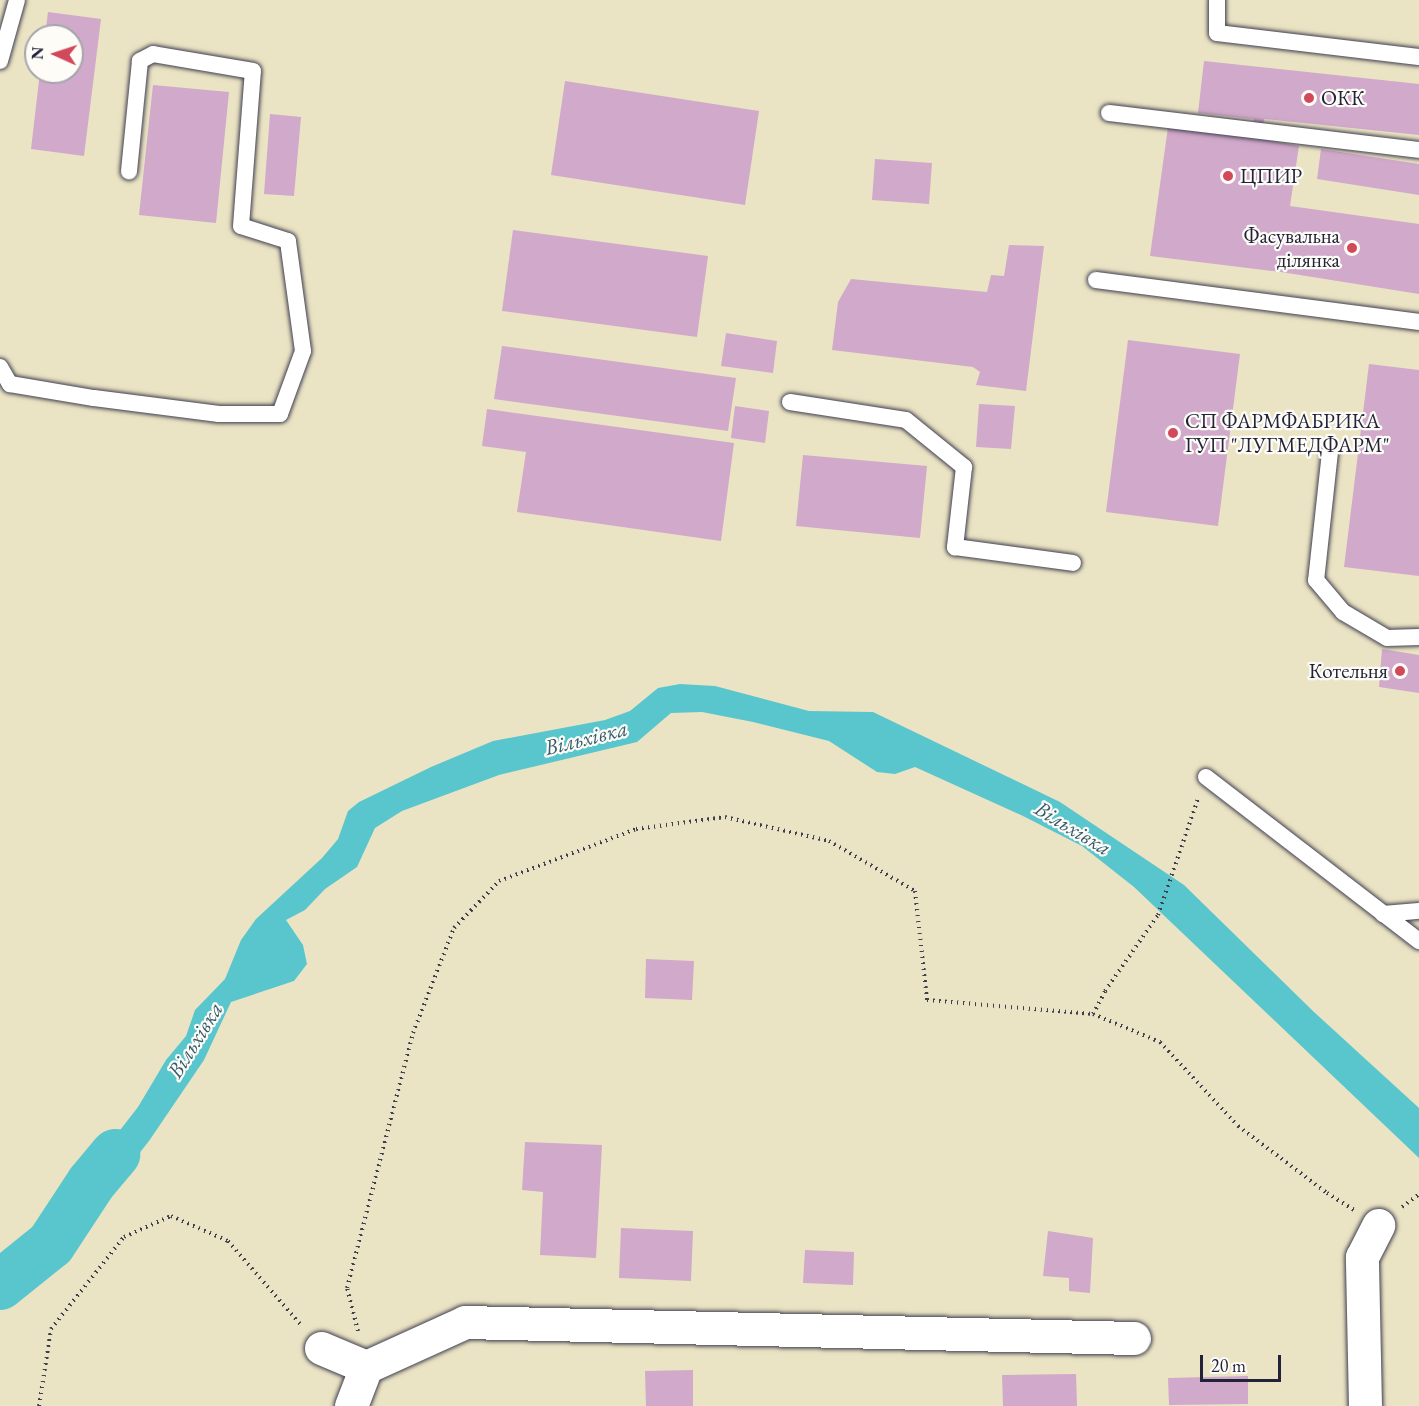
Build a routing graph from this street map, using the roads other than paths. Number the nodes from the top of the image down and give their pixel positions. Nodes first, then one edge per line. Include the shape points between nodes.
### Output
1 (16, 0) edge
2 (1217, 0) edge
3 (0, 56) edge
4 (1419, 57) edge
5 (0, 61) edge
6 (1109, 113) dead end
7 (1419, 150) edge
8 (129, 171) dead end
9 (1096, 280) dead end
10 (1419, 322) edge
11 (0, 367) edge
12 (790, 402) dead end
13 (1330, 452) dead end
14 (1073, 562) dead end
15 (1419, 638) edge
16 (1206, 777) road end
17 (1419, 911) edge
18 (1383, 914) junction
19 (1419, 941) edge
20 (1378, 1225) road end
21 (1134, 1338) dead end
22 (321, 1348) road end
23 (366, 1367) junction
24 (351, 1406) edge
25 (1365, 1406) edge

1 - 3 lane
2 - 4 lane via 1217,33
3 - 5 lane
6 - 7 lane
8 - 11 lane via 140,61 153,54 253,71 241,226 288,241 303,351 280,414 219,414 93,398 10,384
9 - 10 lane
12 - 14 lane via 906,420 964,467 955,547
13 - 15 lane via 1317,580 1342,612 1387,638
16 - 18 lane
17 - 18 lane
18 - 19 lane
20 - 25 street via 1362,1257
21 - 23 street via 465,1322
22 - 23 street
23 - 24 street

